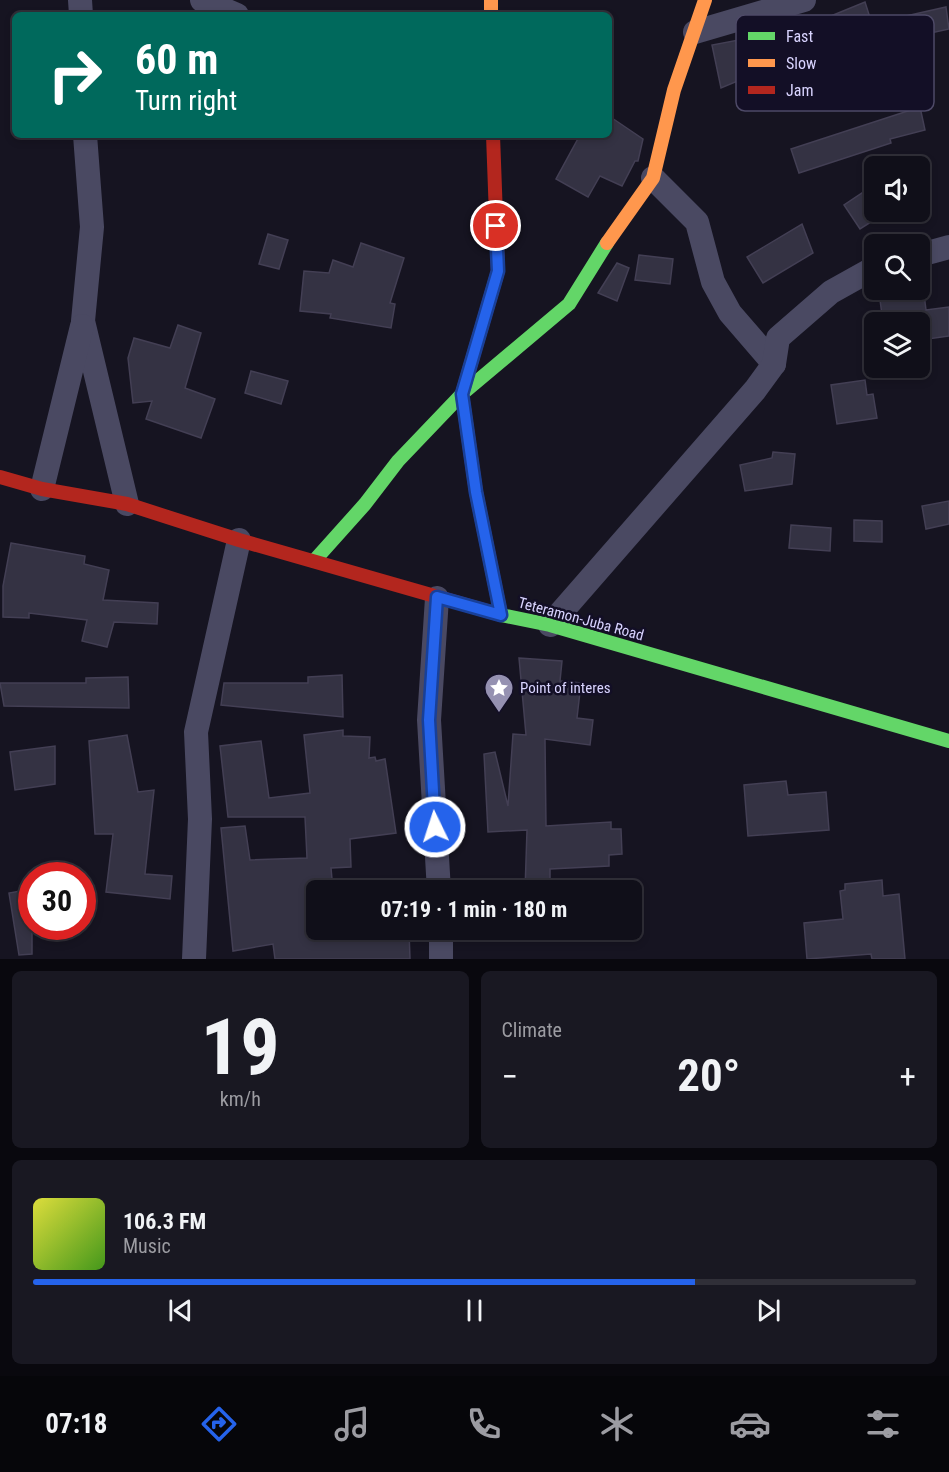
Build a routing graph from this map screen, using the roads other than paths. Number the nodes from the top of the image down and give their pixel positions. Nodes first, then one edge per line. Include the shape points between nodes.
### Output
1 (202, 0) edge
2 (705, 0) edge
3 (804, 0) edge
4 (230, 12) edge
5 (753, 15) edge
6 (736, 20) edge
7 (695, 32) junction
8 (85, 138) edge
9 (493, 138) edge
10 (653, 178) junction
11 (949, 247) edge
12 (930, 252) edge
13 (864, 274) edge
14 (83, 321) junction
15 (774, 364) junction
16 (462, 394) junction
17 (0, 477) edge
18 (42, 489) junction
19 (127, 504) junction
20 (239, 540) junction
21 (314, 561) junction
22 (437, 597) junction
23 (501, 615) junction
24 (550, 625) junction
25 (949, 741) edge
26 (438, 880) edge
27 (441, 940) edge
28 (194, 959) edge
29 (441, 959) edge

1 - 4 street
2 - 7 street
3 - 5 street
6 - 7 street
7 - 10 street via 674,90
8 - 14 street via 92,227
9 - 16 street, Teteramon-Juba Road via 498,271
10 - 15 street via 697,222 713,282 730,313
10 - 16 street via 569,304
11 - 12 street
13 - 15 street via 831,292 778,338
14 - 18 street
14 - 19 street
15 - 24 street
16 - 21 street via 398,461
16 - 23 street, Teteramon-Juba Road via 476,492
17 - 18 street
18 - 19 street
19 - 20 street
20 - 21 street
20 - 28 street via 196,732 200,819
21 - 22 street
22 - 23 street
22 - 26 street via 429,720
23 - 24 street, Teteramon-Juba Road
24 - 25 street, Teteramon-Juba Road
27 - 29 street

